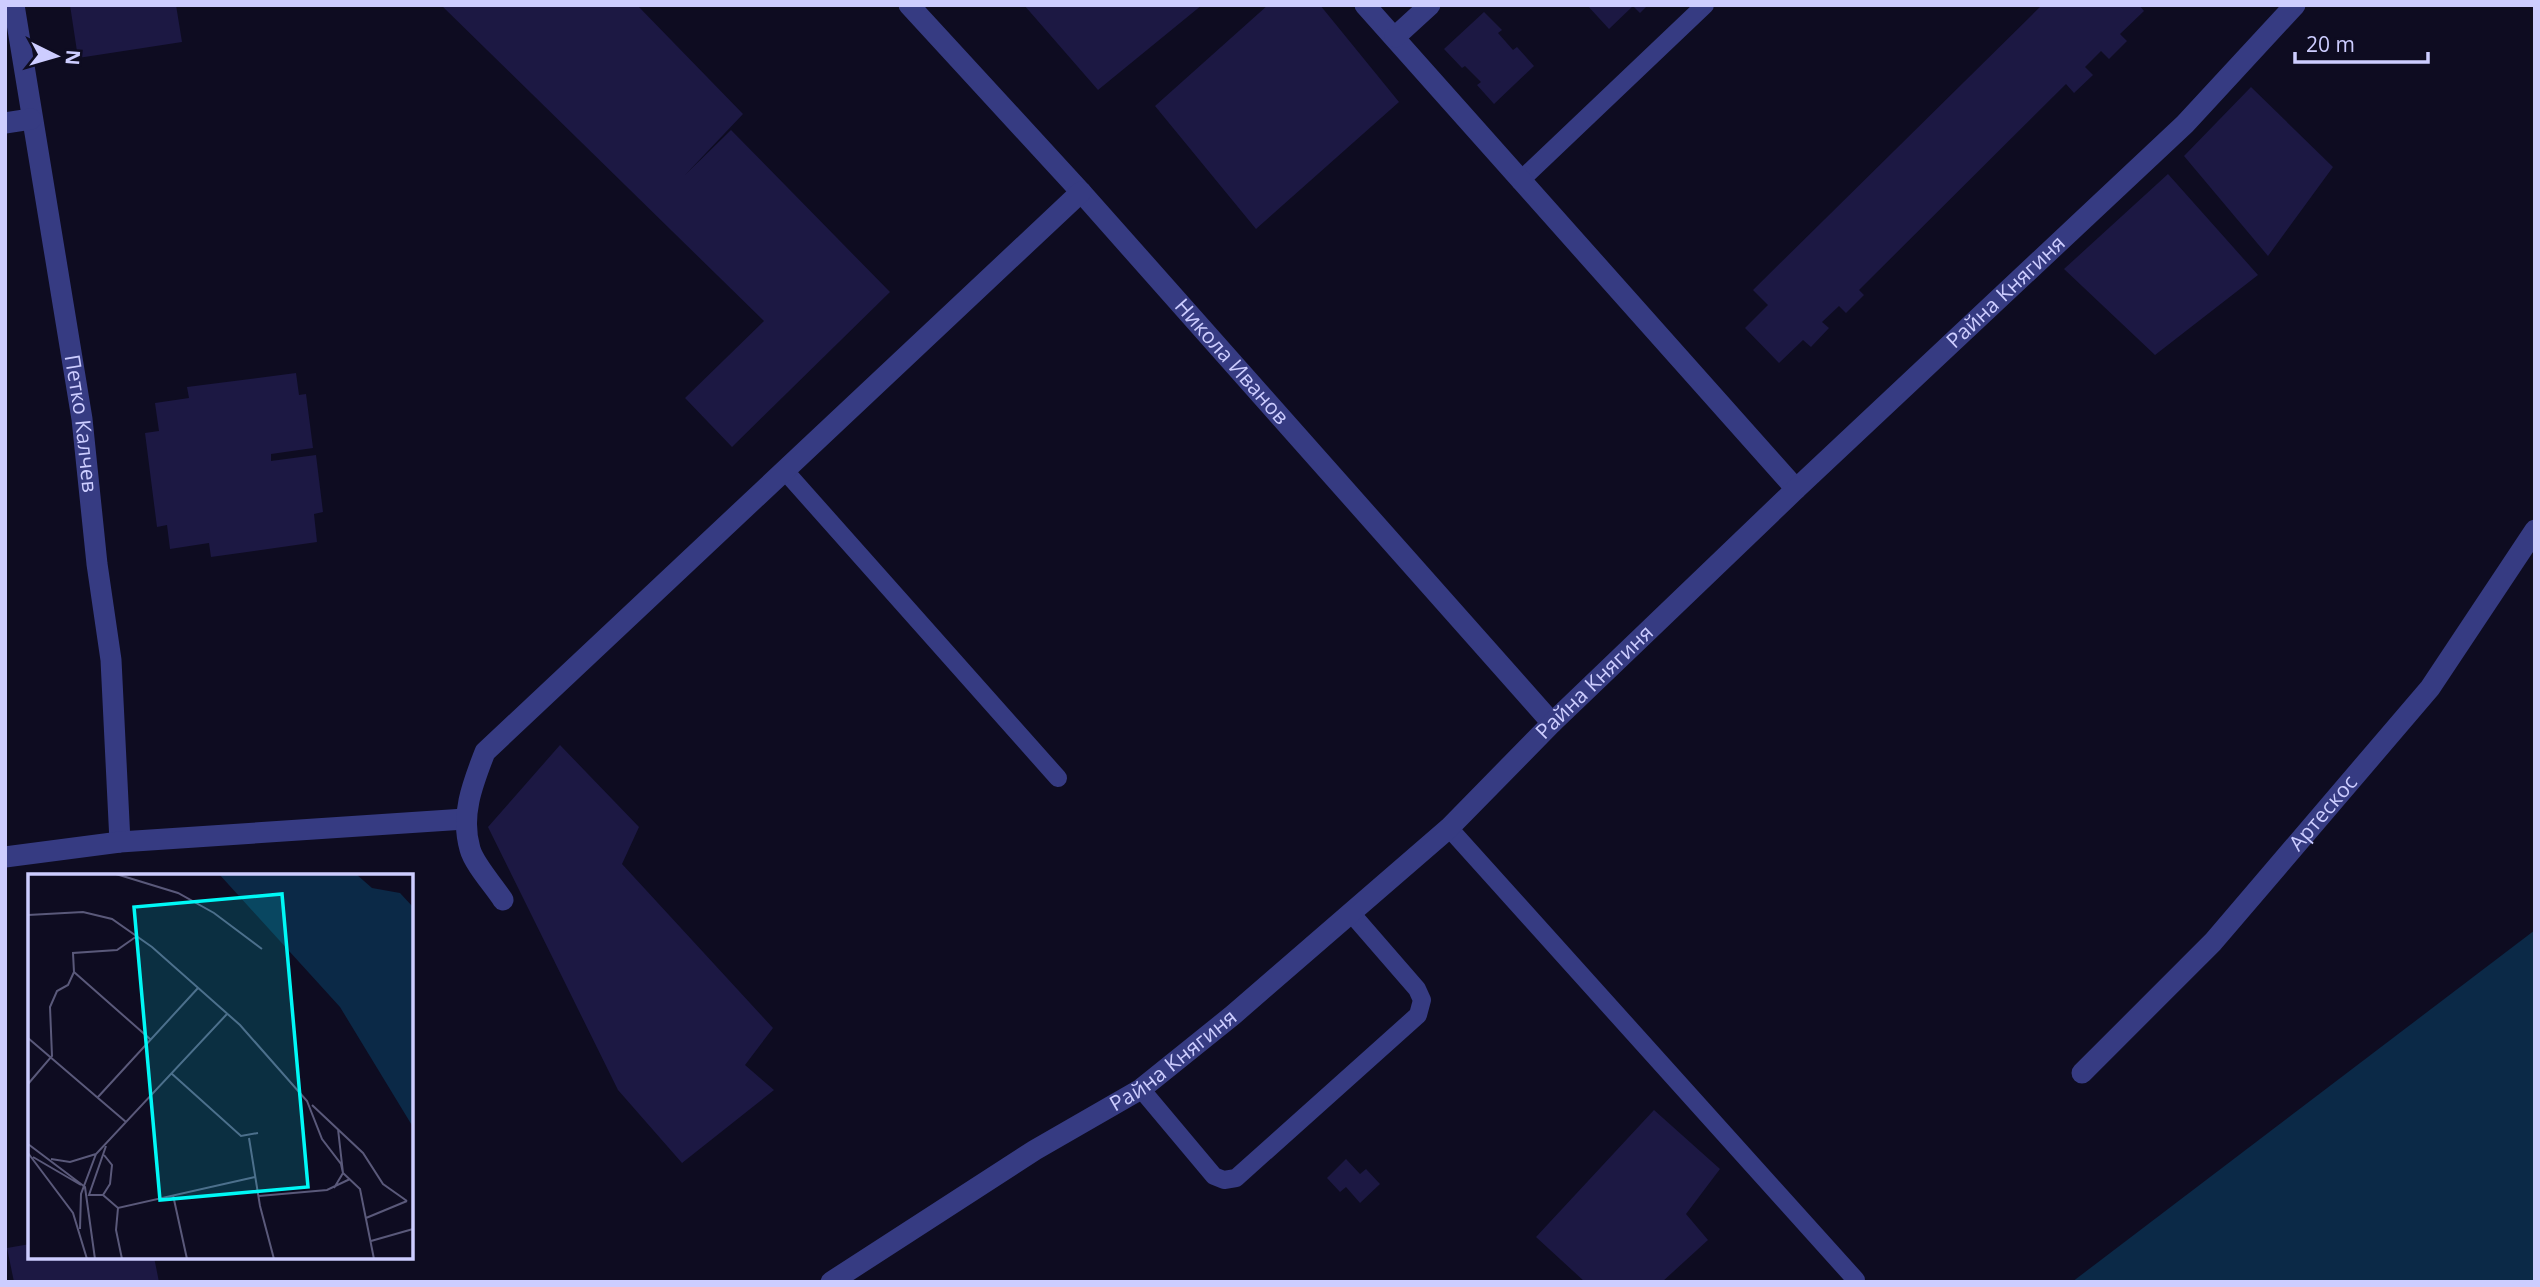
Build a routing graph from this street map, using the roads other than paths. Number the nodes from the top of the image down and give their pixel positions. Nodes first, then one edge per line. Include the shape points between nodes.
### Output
1 (14, 5) edge
2 (909, 5) edge
3 (1366, 5) edge
4 (1430, 5) edge
5 (1705, 5) edge
6 (2295, 6) edge
7 (1395, 37) junction
8 (32, 119) junction
9 (5, 123) edge
10 (1520, 181) junction
11 (1082, 192) junction
12 (785, 471) junction
13 (1796, 489) junction
14 (2535, 530) edge
15 (1552, 723) junction
16 (1059, 778) dead end
17 (465, 819) junction
18 (1449, 828) junction
19 (120, 842) junction
20 (5, 858) edge
21 (503, 900) dead end
22 (1352, 913) junction
23 (2082, 1073) dead end
24 (1140, 1089) junction
25 (1856, 1280) dead end
26 (831, 1282) edge

1 - 8 street, Петко Калчев
2 - 11 street, Никола Иванов
3 - 7 street
4 - 7 street
5 - 10 lane
6 - 13 street, Райна Княгиня via 2185,124
7 - 10 street
8 - 9 street
8 - 19 street, Петко Калчев via 82,419 111,660
10 - 13 street
11 - 12 street
11 - 15 street, Никола Иванов
12 - 16 lane
12 - 17 street via 485,752
13 - 15 street, Райна Княгиня
14 - 23 street, Артескос via 2430,688 2213,942
15 - 18 street, Райна Княгиня
17 - 19 street
17 - 21 street via 470,851
18 - 22 street, Райна Княгиня
18 - 25 lane
19 - 20 street
22 - 24 street, Райна Княгиня
22 - 24 lane via 1417,989 1422,1000 1418,1015 1236,1178 1214,1176
24 - 26 street, Райна Княгиня via 1035,1150

